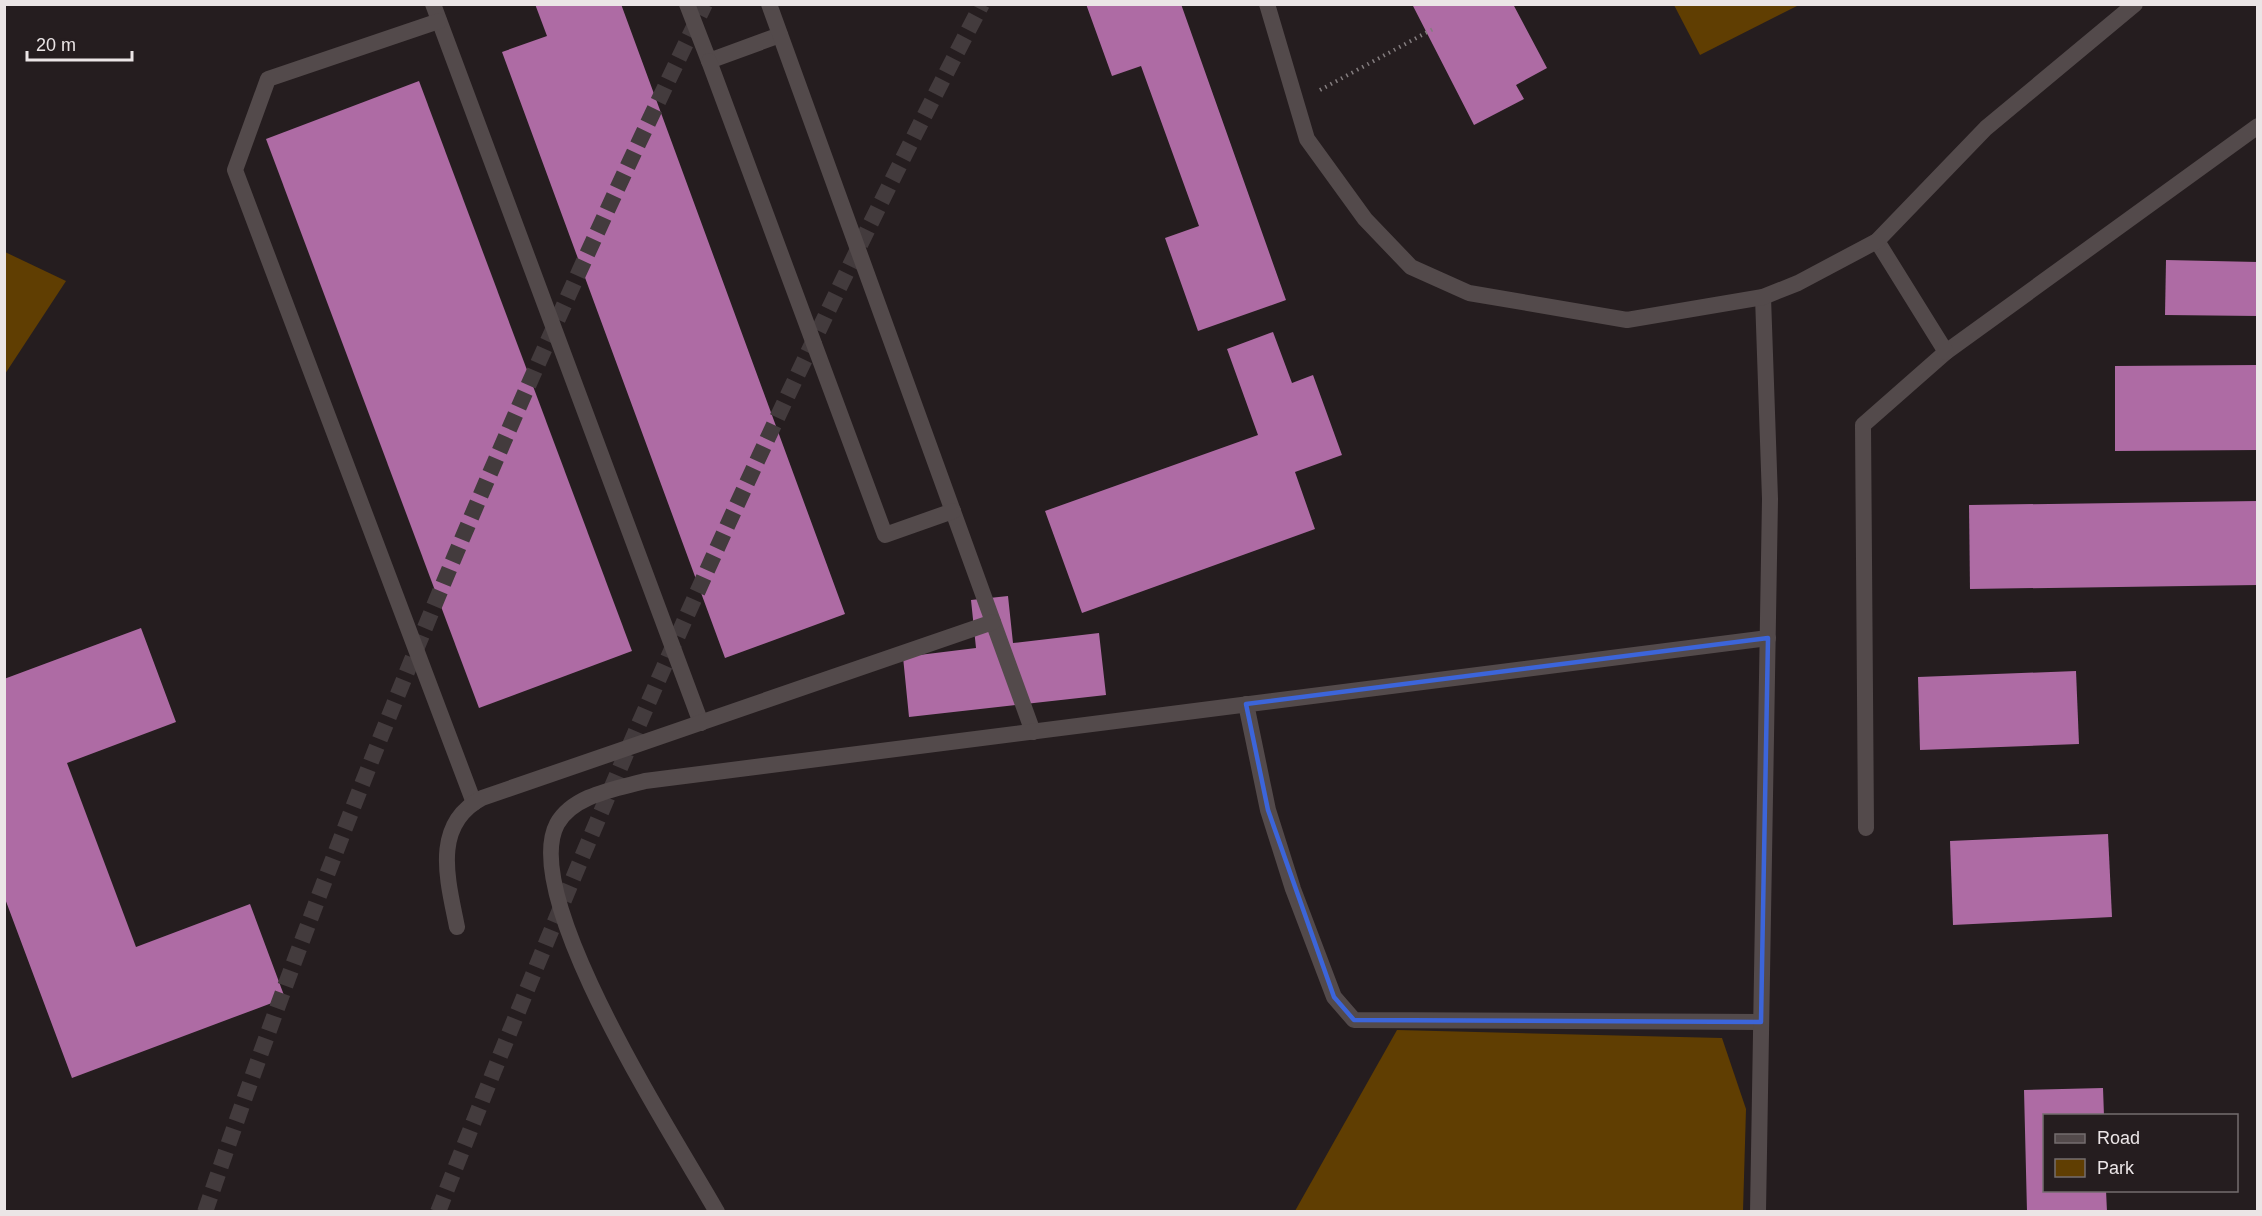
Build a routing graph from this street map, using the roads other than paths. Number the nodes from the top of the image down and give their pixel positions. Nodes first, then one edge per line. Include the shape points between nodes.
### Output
1 (433, 4) edge
2 (687, 4) edge
3 (769, 4) edge
4 (1267, 4) edge
5 (2135, 4) edge
6 (439, 21) junction
7 (780, 35) junction
8 (709, 61) junction
9 (2258, 126) edge
10 (1877, 241) junction
11 (1763, 297) junction
12 (1946, 352) junction
13 (953, 510) junction
14 (993, 622) junction
15 (1768, 638) junction
16 (1246, 704) junction
17 (701, 723) junction
18 (1033, 732) junction
19 (474, 802) junction
20 (1866, 828) dead end
21 (457, 927) dead end
22 (1761, 1022) junction
23 (717, 1212) edge
24 (1758, 1212) edge

1 - 6 street
2 - 8 street
3 - 7 street
4 - 11 street via 1307,139 1365,219 1412,267 1469,292 1627,320
5 - 10 street via 1986,128
6 - 17 street
6 - 19 street via 268,79 235,170
7 - 8 street
7 - 13 street
8 - 13 street via 885,535
9 - 12 street
10 - 11 street
10 - 12 street
11 - 15 street via 1770,498
12 - 20 street via 1863,425
13 - 14 street
14 - 17 street
14 - 18 street
15 - 16 street
15 - 22 street
16 - 18 street
16 - 22 street via 1268,810 1293,889 1334,997 1354,1020
17 - 19 street
18 - 23 street via 645,781 596,795 572,808 558,823 552,841 552,874 569,939 614,1030
19 - 21 street via 452,829 447,847 447,877
22 - 24 street

